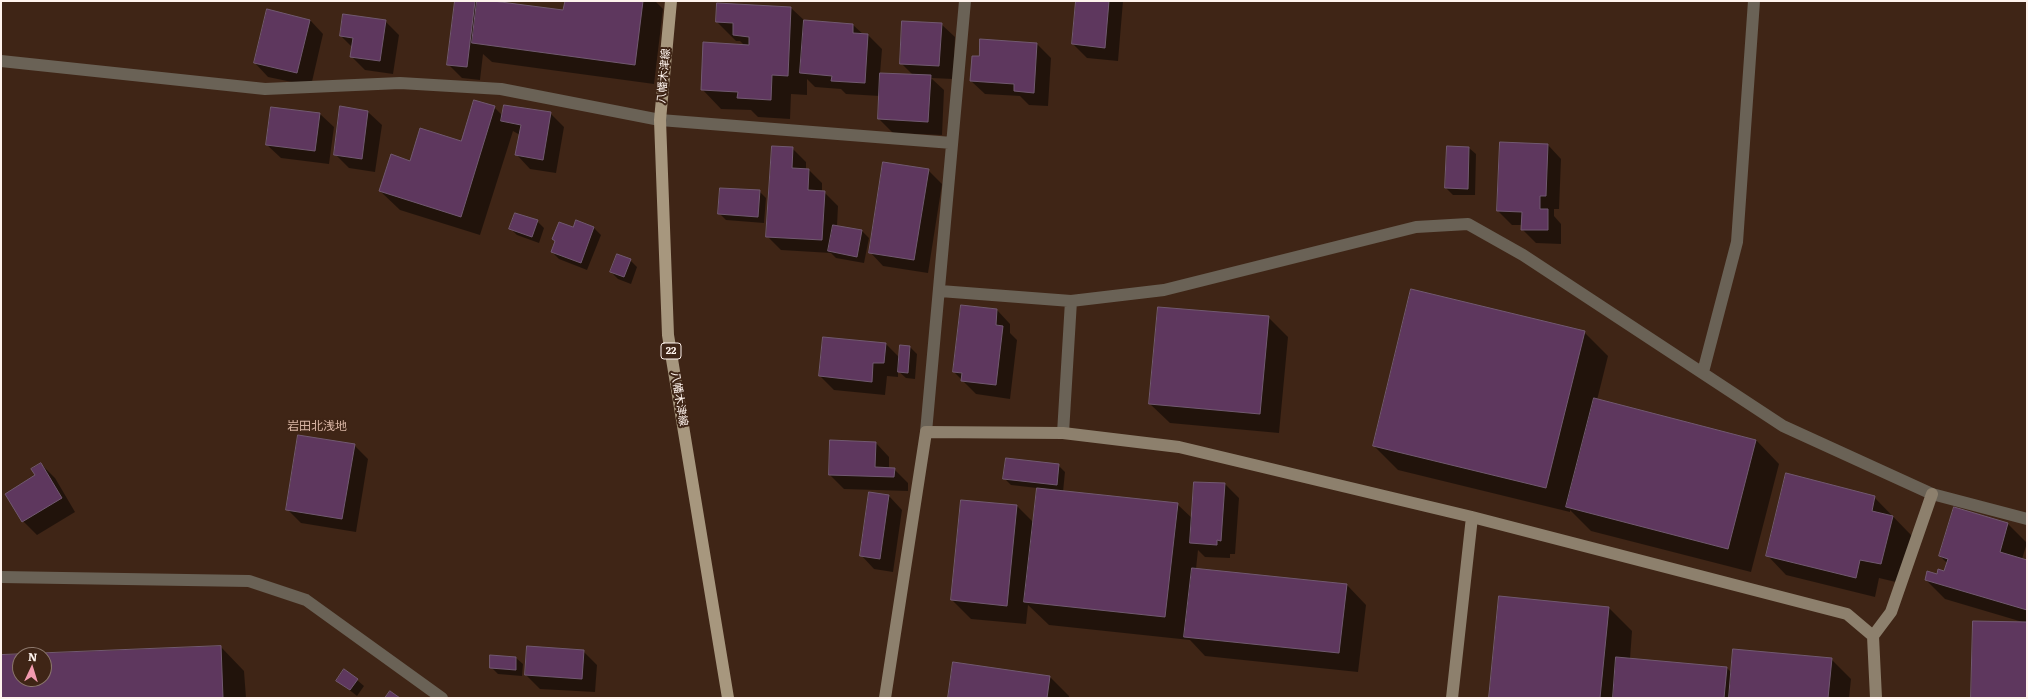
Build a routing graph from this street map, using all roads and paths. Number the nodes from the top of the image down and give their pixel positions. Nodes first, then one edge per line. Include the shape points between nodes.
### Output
1 (671, 1) edge
2 (965, 1) edge
3 (1754, 1) edge
4 (1, 61) edge
5 (660, 120) junction
6 (952, 143) junction
7 (940, 291) junction
8 (1071, 301) junction
9 (1703, 372) junction
10 (926, 432) junction
11 (1063, 433) junction
12 (1932, 494) junction
13 (1472, 517) junction
14 (2027, 519) edge
15 (1, 577) edge
16 (1873, 636) junction
17 (442, 698) edge
18 (728, 698) edge
19 (885, 698) edge
20 (1452, 698) edge
21 (1876, 698) edge

1 - 5 main road, 八幡木津線 / 22
2 - 6 street
3 - 9 street via 1736,242
4 - 5 street via 265,89 400,83 501,89
5 - 6 street
5 - 18 main road, 八幡木津線 / 22 via 668,334
6 - 7 street
7 - 8 street
7 - 10 street
8 - 9 street via 1164,290 1416,226 1468,224 1523,255
8 - 11 street
9 - 12 street via 1783,426
10 - 11 street
10 - 19 street
11 - 13 street via 1179,447
12 - 14 street
12 - 16 street via 1891,612
13 - 16 street via 1847,614
13 - 20 street
15 - 17 street via 249,582 306,600
16 - 21 street

